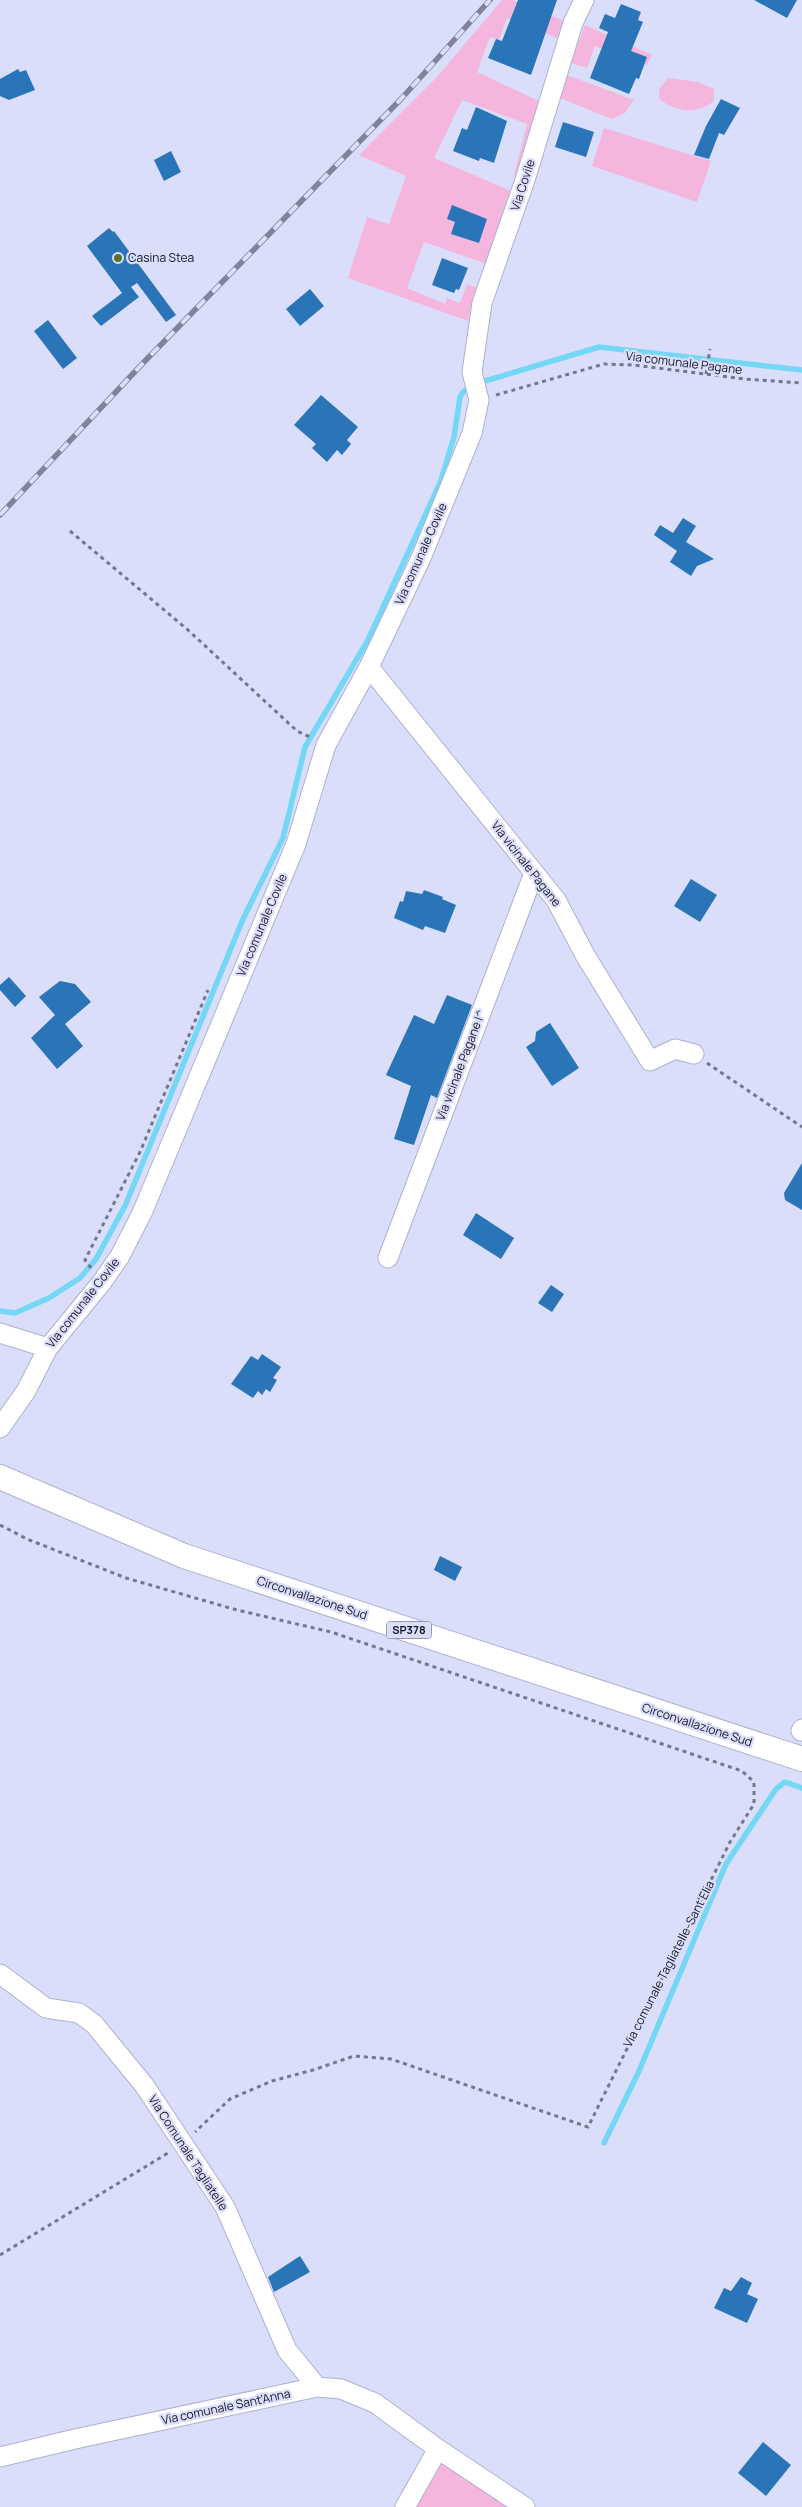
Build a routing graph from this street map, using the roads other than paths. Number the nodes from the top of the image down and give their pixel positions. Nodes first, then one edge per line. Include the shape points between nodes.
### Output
1 (584, 0) edge
2 (479, 400) joint
3 (369, 667) junction
4 (534, 873) junction
5 (694, 1054) road end
6 (388, 1258) dead end
7 (0, 1333) edge
8 (48, 1348) junction
9 (0, 1428) edge
10 (10, 1482) edge
11 (802, 1759) edge
12 (0, 1974) edge
13 (317, 2387) junction
14 (438, 2449) junction
15 (0, 2457) edge
16 (405, 2507) edge
17 (525, 2507) edge

1 - 2 street, Via Covile via 573,23 482,303 472,372
2 - 3 street, Via comunale Covile via 472,433 422,558
3 - 4 street, Via vicinale Pagane
3 - 8 street, Via comunale Covile via 326,745 296,844 142,1213 120,1256 102,1282
4 - 5 street, Via vicinale Pagane via 556,900 650,1061 675,1048
4 - 6 street, Via vicinale Pagane I^
7 - 8 street
8 - 9 street, Via comunale Covile via 26,1391
10 - 11 main road, Circonvallazione Sud / SP378 via 184,1556
12 - 13 street, Via Comunale Tagliatelle via 46,2008 79,2014 94,2024 144,2085 225,2208 287,2350
13 - 14 street, Via comunale Sant'Anna via 341,2389 375,2404
13 - 15 street, Via comunale Sant'Anna
14 - 16 street
14 - 17 street, Via comunale Sant'Anna

